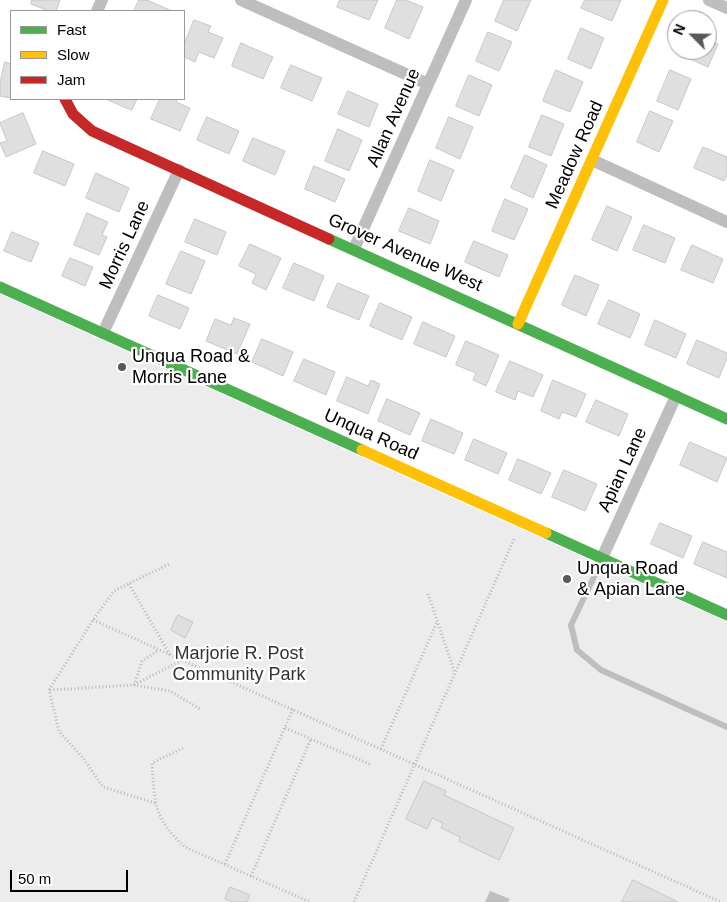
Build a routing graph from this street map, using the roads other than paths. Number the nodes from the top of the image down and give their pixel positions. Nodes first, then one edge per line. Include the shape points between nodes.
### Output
1 (241, 0) edge
2 (466, 0) edge
3 (663, 0) edge
4 (709, 0) edge
5 (727, 8) edge
6 (428, 84) junction
7 (65, 100) edge
8 (592, 160) junction
9 (179, 170) junction
10 (727, 222) edge
11 (354, 250) junction
12 (0, 287) edge
13 (518, 324) junction
14 (104, 333) junction
15 (676, 396) junction
16 (727, 419) edge
17 (602, 558) junction
18 (727, 615) edge
19 (727, 727) edge

1 - 6 street
2 - 6 street, Allan Avenue
3 - 8 street, Meadow Road
4 - 5 street
6 - 11 street, Allan Avenue
7 - 9 street, Grover Avenue West via 73,114 92,131
8 - 10 street
8 - 13 street, Meadow Road
9 - 11 street, Grover Avenue West
9 - 14 street, Morris Lane
11 - 13 street, Grover Avenue West
12 - 14 street, Unqua Road
13 - 15 street, Grover Avenue West
14 - 17 street, Unqua Road
15 - 16 street, Grover Avenue West
15 - 17 street, Apian Lane
17 - 18 street, Unqua Road
17 - 19 lane via 571,625 577,650 601,670

